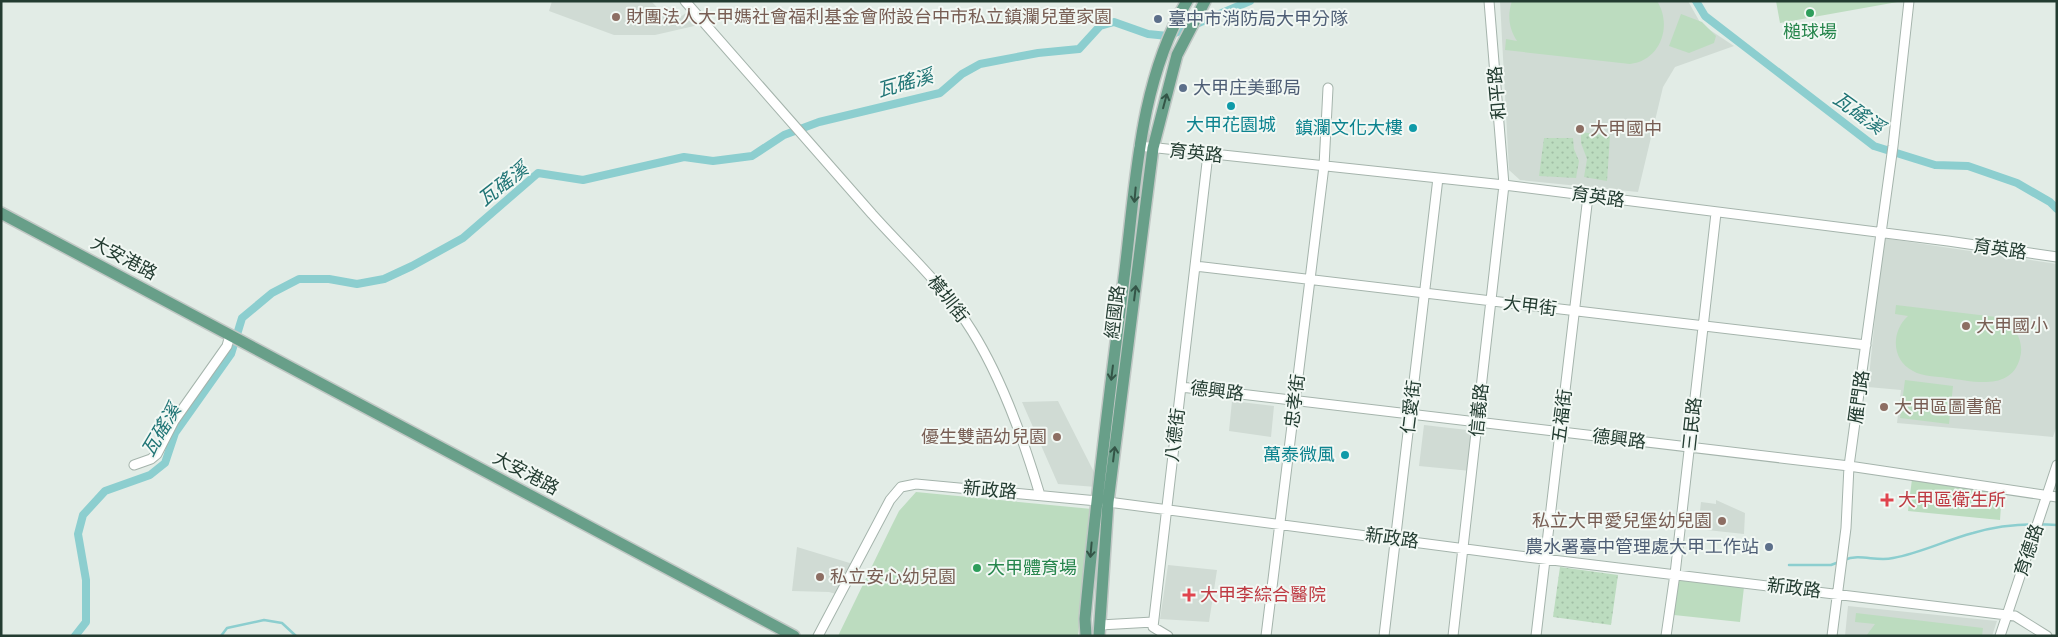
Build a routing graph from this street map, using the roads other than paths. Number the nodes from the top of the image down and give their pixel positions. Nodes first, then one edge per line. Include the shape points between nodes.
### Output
1 (685, 1) edge
2 (1187, 1) edge
3 (1205, 1) edge
4 (1489, 1) edge
5 (1909, 1) edge
6 (1328, 88) dead end
7 (1139, 146) junction
8 (1153, 148) junction
9 (1208, 154) junction
10 (1324, 166) junction
11 (1438, 178) junction
12 (1504, 185) junction
13 (1588, 196) junction
14 (1, 213) edge
15 (1716, 213) junction
16 (1882, 234) junction
17 (2057, 257) edge
18 (1195, 266) junction
19 (1310, 280) junction
20 (1425, 293) junction
21 (1491, 301) junction
22 (1574, 311) junction
23 (1703, 326) junction
24 (230, 335) junction
25 (1866, 345) junction
26 (1181, 387) junction
27 (1295, 401) junction
28 (1410, 414) junction
29 (1478, 422) junction
30 (1560, 432) junction
31 (1689, 447) junction
32 (134, 465) dead end
33 (2057, 465) edge
34 (1849, 466) junction
35 (1040, 495) junction
36 (2052, 495) edge
37 (1096, 501) junction
38 (1108, 502) junction
39 (1166, 512) junction
40 (1280, 524) junction
41 (1396, 539) junction
42 (1464, 548) junction
43 (1545, 558) junction
44 (1675, 574) junction
45 (1838, 593) junction
46 (2007, 615) junction
47 (1153, 625) junction
48 (1116, 628) dead end
49 (1099, 630) edge
50 (794, 636) edge
51 (818, 636) edge
52 (1086, 636) edge
53 (1168, 636) edge
54 (1266, 636) edge
55 (1384, 636) edge
56 (1454, 636) edge
57 (1536, 636) edge
58 (1666, 636) edge
59 (1832, 636) edge
60 (2000, 636) edge
61 (2047, 636) edge

1 - 35 street, 橫圳街 via 874,216 944,290 973,332 993,369
2 - 7 main road, 經國路 via 1166,41
8 -> 3 main road, 經國路 via 1176,60
4 - 12 street, 和平路
5 - 16 street, 雁門路
6 - 10 street, 忠孝街
7 - 8 street, 育英路
7 -> 37 main road, 經國路
8 - 9 street, 育英路
38 -> 8 main road, 經國路
9 - 10 street, 育英路
9 - 18 street, 八德街
10 - 11 street, 育英路
10 - 19 street, 忠孝街
11 - 12 street, 育英路
11 - 20 street, 仁愛街
12 - 13 street, 育英路
12 - 21 street, 信義路
13 - 15 street, 育英路
13 - 22 street, 五福街
14 - 24 main road, 大安港路
15 - 16 street, 育英路
15 - 23 street, 三民路
16 - 17 street, 育英路
16 - 25 street, 雁門路
18 - 19 street, 大甲街
18 - 26 street, 八德街
19 - 20 street, 大甲街
19 - 27 street, 忠孝街
20 - 21 street, 大甲街
20 - 28 street, 仁愛街
21 - 22 street, 大甲街
21 - 29 street, 信義路
22 - 23 street, 大甲街
22 - 30 street, 五福街
23 - 25 street, 大甲街
23 - 31 street, 三民路
24 - 32 street via 227,346 174,421 157,454
24 - 50 main road, 大安港路
25 - 34 street, 雁門路
26 - 27 street, 德興路
26 - 39 street, 八德街
27 - 28 street, 德興路
27 - 40 street, 忠孝街
28 - 29 street, 德興路
28 - 41 street, 仁愛街
29 - 30 street, 德興路
29 - 42 street, 信義路
30 - 31 street, 德興路
30 - 43 street, 五福街
31 - 34 street, 德興路
31 - 44 street, 三民路
33 - 36 street, 育德路
34 - 36 street, 德興路
34 - 45 street, 雁門路
35 - 37 street, 新政路
35 - 51 street, 新政路 via 916,484 901,487 890,500
36 - 46 street, 育德路
37 - 38 street, 新政路
37 -> 52 main road, 經國路
38 - 39 street, 新政路
38 - 49 main road, 經國路
39 - 40 street, 新政路
39 - 47 street, 八德街
40 - 41 street, 新政路
40 - 54 street, 忠孝街
41 - 42 street, 新政路
41 - 55 street, 仁愛街
42 - 43 street, 新政路
42 - 56 street, 信義路
43 - 44 street, 新政路
43 - 57 street, 五福街
44 - 45 street, 新政路
44 - 58 street, 三民路
45 - 46 street, 新政路
45 - 59 street, 雁門路
46 - 60 street, 育德路
46 - 61 street, 新政路 via 2015,616
47 - 48 street
47 - 49 street
47 - 53 street

